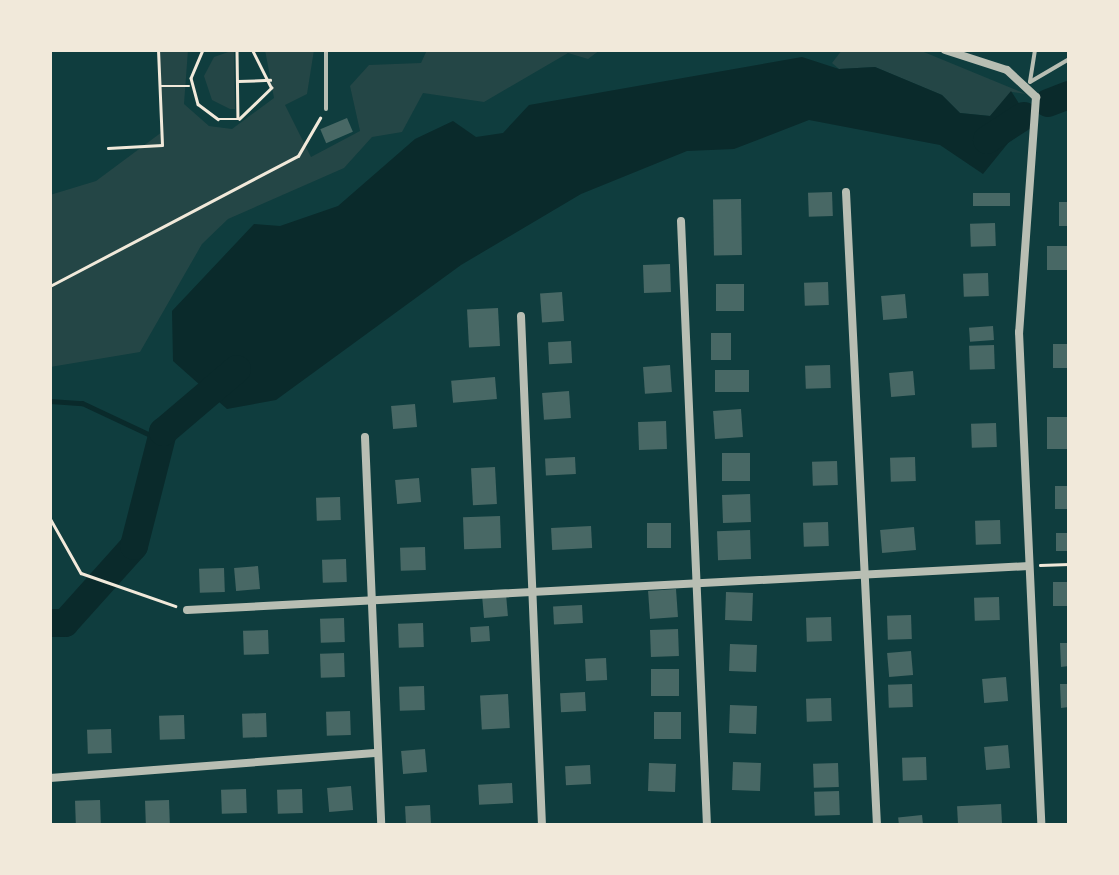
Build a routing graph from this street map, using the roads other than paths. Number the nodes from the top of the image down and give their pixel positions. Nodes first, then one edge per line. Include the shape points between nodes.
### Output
1 (326, 50) edge
2 (945, 50) edge
3 (1035, 50) edge
4 (1069, 59) edge
5 (1030, 82) junction
6 (326, 109) road end
7 (846, 192) dead end
8 (681, 221) dead end
9 (521, 316) dead end
10 (365, 437) dead end
11 (1029, 566) junction
12 (858, 571) junction
13 (696, 577) junction
14 (532, 588) junction
15 (372, 596) junction
16 (188, 610) road end
17 (378, 753) junction
18 (50, 778) edge
19 (382, 825) edge
20 (542, 825) edge
21 (707, 825) edge
22 (877, 825) edge
23 (1041, 825) edge

1 - 6 lane
2 - 5 street
3 - 5 lane
4 - 5 lane
5 - 11 street via 1037,121 1019,332
7 - 12 street
8 - 13 street
9 - 14 street
10 - 15 street
11 - 12 street
11 - 23 street
12 - 13 street
12 - 22 street
13 - 14 street
13 - 21 street
14 - 15 street
14 - 20 street
15 - 16 street
15 - 17 street
17 - 18 street
17 - 19 street

